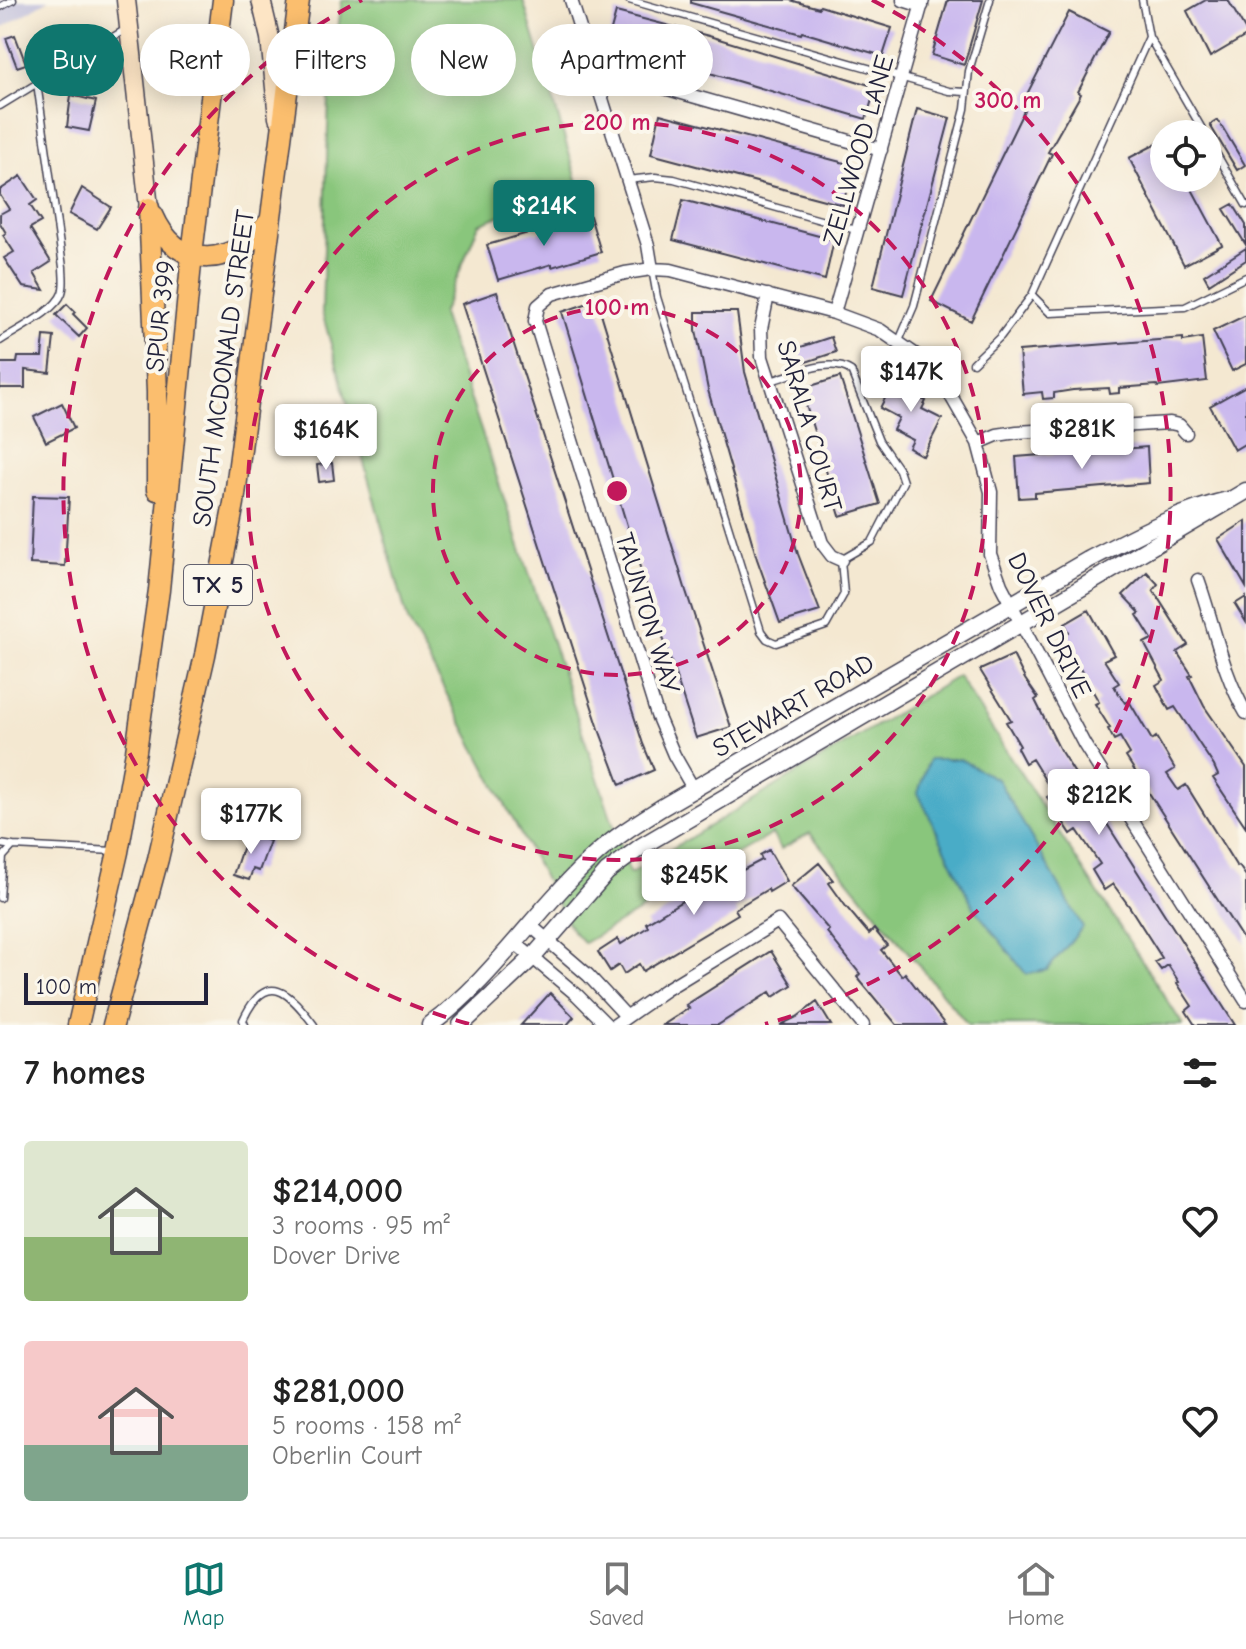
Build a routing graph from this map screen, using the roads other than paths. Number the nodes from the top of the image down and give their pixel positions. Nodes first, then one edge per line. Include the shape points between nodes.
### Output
1 (13, 0) edge
2 (126, 0) edge
3 (223, 0) edge
4 (261, 0) edge
5 (299, 0) edge
6 (571, 0) edge
7 (629, 0) edge
8 (903, 0) edge
9 (990, 0) edge
10 (1142, 0) edge
11 (923, 3) edge
12 (0, 7) edge
13 (578, 24) edge
14 (129, 27) junction
15 (124, 30) edge
16 (1149, 37) junction
17 (901, 77) junction
18 (24, 91) edge
19 (966, 92) junction
20 (39, 96) edge
21 (601, 96) edge
22 (692, 96) edge
23 (0, 106) edge
24 (1198, 120) edge
25 (280, 136) junction
26 (881, 150) junction
27 (1222, 163) edge
28 (627, 180) junction
29 (1246, 205) edge
30 (149, 208) junction
31 (269, 222) junction
32 (858, 230) junction
33 (192, 254) junction
34 (652, 269) junction
35 (1246, 277) edge
36 (768, 295) junction
37 (1032, 295) junction
38 (538, 306) joint
39 (834, 313) junction
40 (0, 341) edge
41 (899, 341) junction
42 (973, 363) dead end
43 (770, 381) junction
44 (1186, 433) dead end
45 (978, 443) junction
46 (1239, 495) edge
47 (841, 560) junction
48 (1198, 580) dead end
49 (1012, 605) junction
50 (1023, 622) junction
51 (150, 637) junction
52 (1246, 713) edge
53 (694, 790) junction
54 (0, 844) edge
55 (13, 846) junction
56 (118, 852) junction
57 (0, 898) edge
58 (530, 925) junction
59 (547, 941) junction
60 (514, 942) junction
61 (533, 957) junction
62 (1246, 1001) edge
63 (626, 1016) junction
64 (78, 1025) edge
65 (113, 1025) edge
66 (245, 1025) edge
67 (314, 1025) edge
68 (430, 1025) edge
69 (461, 1025) edge
70 (607, 1025) edge
71 (615, 1025) edge
72 (863, 1025) edge

1 - 12 lane
2 - 14 main road, TX 5
3 - 33 main road, SPUR 399
4 - 25 main road, TX 5
5 - 25 main road
6 - 13 street
7 - 17 lane
8 - 11 street
9 - 19 lane
10 - 16 lane
11 - 17 street, ZELLWOOD LANE
14 - 15 lane
14 - 30 main road, TX 5
16 - 24 lane
16 - 37 lane
17 - 19 lane
17 - 26 street, ZELLWOOD LANE
18 - 23 lane
19 - 41 lane via 914,306
20 - 40 lane via 63,290 47,311
21 - 28 street
22 - 26 street
25 - 31 main road, SOUTH MCDONALD STREET / TX 5
26 - 32 street, ZELLWOOD LANE
27 - 29 lane
28 - 32 lane via 674,179
28 - 34 street
30 - 33 main road via 168,239
30 - 51 main road, TX 5 via 158,431
31 - 33 main road via 233,253 209,258
31 - 65 main road, SOUTH MCDONALD STREET / TX 5 via 234,503 205,655 156,870
32 - 39 street, ZELLWOOD LANE
33 - 51 main road, SPUR 399
34 - 36 street, DOVER DRIVE via 689,273
34 - 38 street, DOVER DRIVE via 552,294
34 - 47 lane via 767,639 776,643 819,630 830,621 844,594
35 - 37 lane via 1185,307 1050,313
36 - 39 street, DOVER DRIVE
36 - 43 street, SARALA COURT via 761,348
37 - 42 lane
38 - 53 street, TAUNTON WAY via 535,321 657,715
39 - 41 street, DOVER DRIVE
41 - 45 street, DOVER DRIVE via 951,396
43 - 47 street, SARALA COURT via 822,543
43 - 47 lane via 831,364 845,367 856,378 879,441 902,475 901,488 872,542
44 - 45 street via 1170,423 1017,432
45 - 49 street, DOVER DRIVE via 991,492 990,554
46 - 49 street, STEWART ROAD via 1135,536
46 - 50 street, STEWART ROAD
48 - 52 street via 1232,690
49 - 50 street, DOVER DRIVE
49 - 53 street, STEWART ROAD
50 - 59 street, STEWART ROAD via 642,846 607,872
50 - 62 street, DOVER DRIVE via 1084,744
51 - 56 main road, TX 5
53 - 58 street, STEWART ROAD via 590,859
54 - 55 lane
55 - 56 lane
55 - 57 lane via 3,857
56 - 64 main road, TX 5
58 - 59 street
58 - 60 street, STEWART ROAD
59 - 61 street, STEWART ROAD
59 - 63 street
60 - 61 street
60 - 68 street, STEWART ROAD
61 - 69 street, STEWART ROAD
61 - 70 street
63 - 71 street
63 - 72 street via 778,921
66 - 67 lane via 257,997 275,990 295,1000

